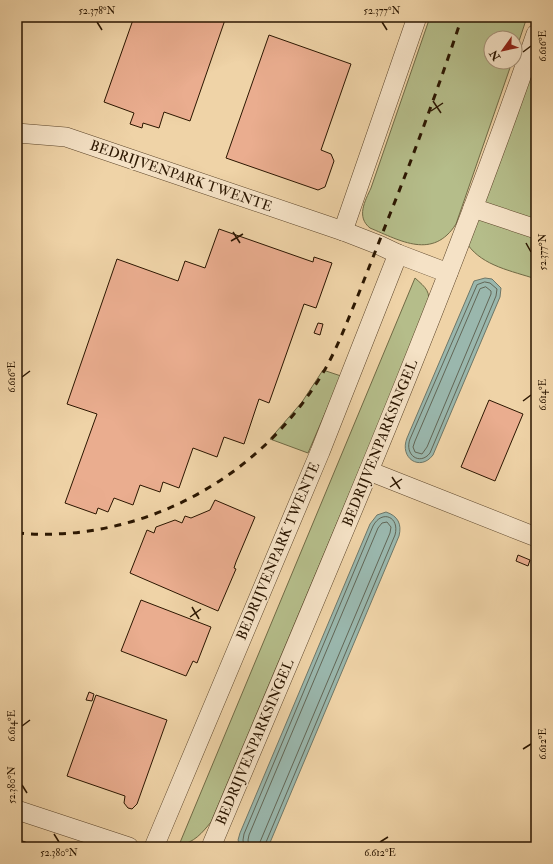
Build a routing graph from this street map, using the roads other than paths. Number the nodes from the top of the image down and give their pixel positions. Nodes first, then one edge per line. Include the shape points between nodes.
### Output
1 (417, 17) edge
2 (536, 34) edge
3 (17, 133) edge
4 (473, 208) junction
5 (536, 229) edge
6 (343, 231) junction
7 (398, 254) junction
8 (448, 273) junction
9 (369, 471) junction
10 (536, 537) edge
11 (17, 810) edge
12 (129, 847) edge
13 (154, 847) edge
14 (211, 847) edge

1 - 6 street
2 - 4 street, BEDRIJVENPARKSINGEL
3 - 6 street, BEDRIJVENPARK TWENTE via 66,137
4 - 5 street
4 - 8 street, BEDRIJVENPARKSINGEL
6 - 7 street, BEDRIJVENPARK TWENTE
7 - 8 street, BEDRIJVENPARK TWENTE
7 - 13 street, BEDRIJVENPARK TWENTE via 320,452
8 - 9 street, BEDRIJVENPARKSINGEL
9 - 10 street
9 - 14 street, BEDRIJVENPARKSINGEL
11 - 12 street

